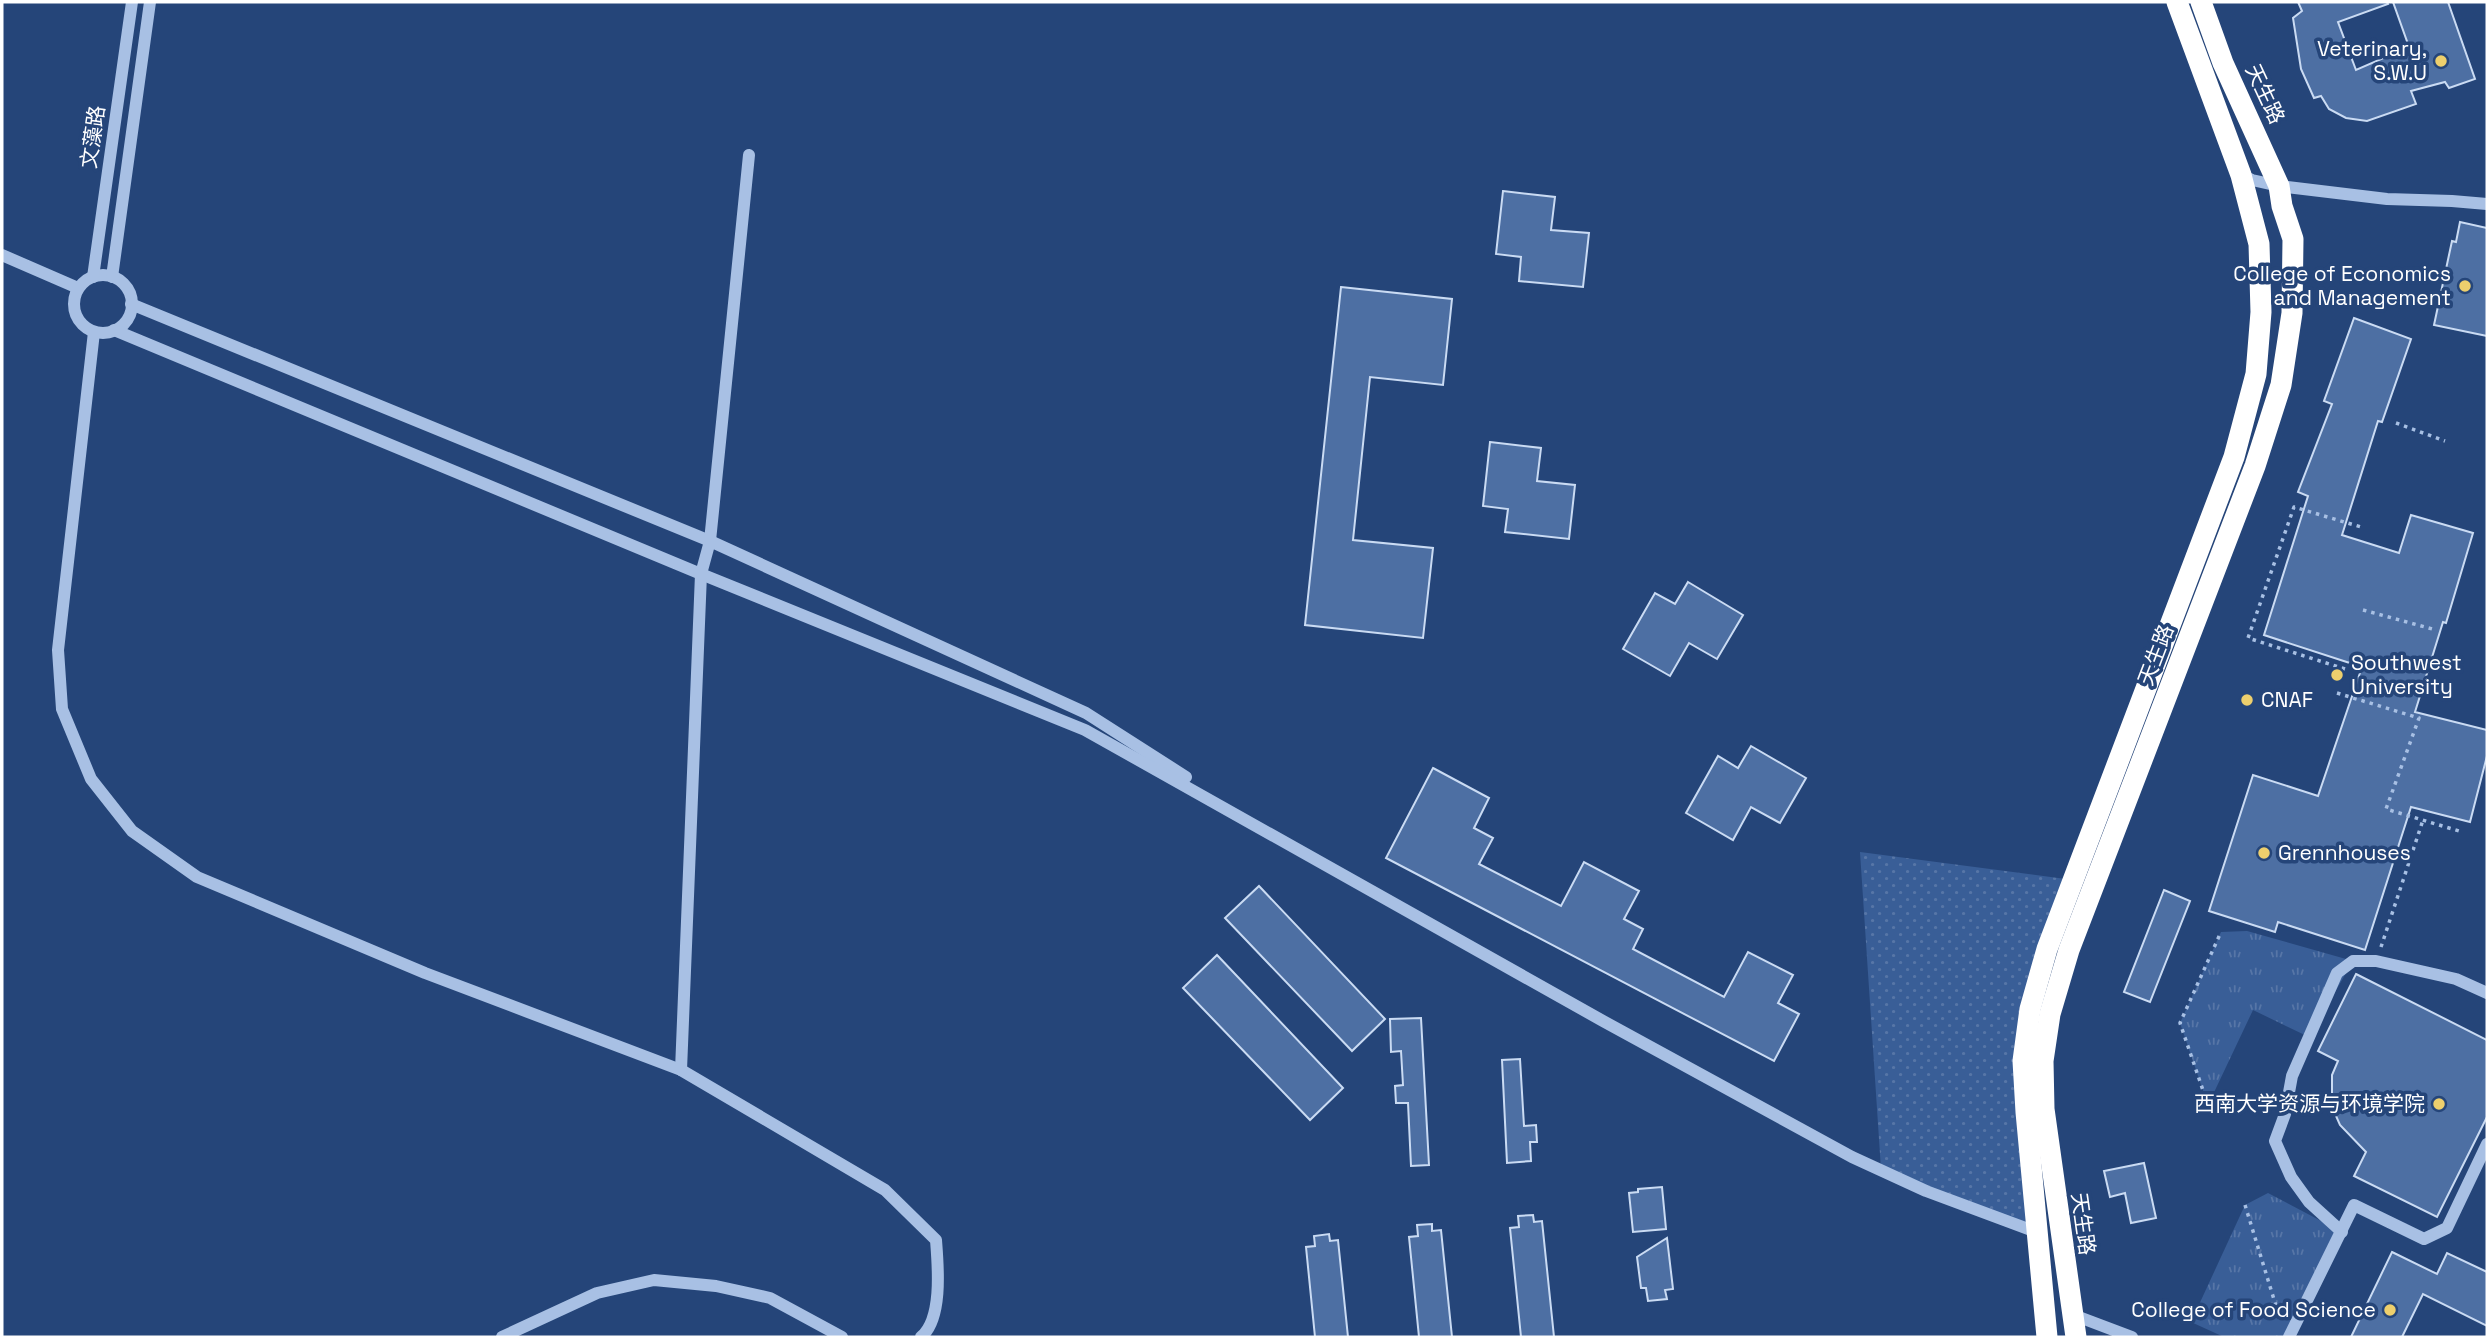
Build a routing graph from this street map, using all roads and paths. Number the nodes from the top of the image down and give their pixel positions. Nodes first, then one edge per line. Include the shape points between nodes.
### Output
1 (132, 2) edge
2 (150, 2) edge
3 (2176, 2) edge
4 (2201, 2) edge
5 (749, 155) dead end
6 (2241, 175) junction
7 (2279, 186) junction
8 (2487, 204) edge
9 (2, 255) edge
10 (93, 277) junction
11 (113, 277) junction
12 (78, 289) junction
13 (131, 304) junction
14 (114, 330) junction
15 (94, 332) junction
16 (2396, 423) dead end
17 (2445, 441) dead end
18 (2361, 527) dead end
19 (710, 541) junction
20 (701, 574) junction
21 (2363, 610) dead end
22 (2436, 630) dead end
23 (2345, 669) dead end
24 (2337, 693) dead end
25 (2423, 820) junction
26 (2459, 831) dead end
27 (1292, 845) junction
28 (2221, 932) dead end
29 (2376, 961) junction
30 (2487, 993) edge
31 (681, 1070) junction
32 (2207, 1105) dead end
33 (2487, 1144) edge
34 (2245, 1205) dead end
35 (2036, 1232) junction
36 (2342, 1232) junction
37 (2071, 1314) junction
38 (2281, 1324) dead end
39 (502, 1337) edge
40 (842, 1337) edge
41 (921, 1337) edge
42 (2047, 1337) edge
43 (2076, 1337) edge
44 (2132, 1337) edge
45 (2289, 1337) edge

1 - 10 street, 文藻路
2 - 11 street, 文藻路
3 - 6 highway, 天生路
4 - 7 highway, 天生路 via 2223,63
5 - 19 street
6 - 7 street
6 - 35 highway, 天生路 via 2259,244 2261,312 2256,374 2234,457 2047,948 2031,1009 2023,1061
7 - 8 street via 2387,200
7 - 37 highway, 天生路 via 2293,239 2292,313 2281,385 2255,466 2069,950 2050,1014 2043,1061 2044,1109
9 - 12 street
10 - 11 street
10 - 12 street
11 - 13 street via 126,287
12 - 15 street via 75,314
13 - 14 street via 126,321
13 - 19 street
14 - 15 street
14 - 20 street
15 - 31 street via 58,650 62,709 91,779 132,831 197,877 425,973
16 - 17 path
18 - 23 path via 2294,507 2248,638
19 - 20 street
19 - 27 street via 1086,713
20 - 27 street via 1085,730
20 - 31 street
21 - 22 path
24 - 25 path via 2419,718 2386,808
25 - 26 path
25 - 29 path
27 - 35 street via 1852,1157 1926,1191
28 - 32 path via 2180,1023
29 - 30 street via 2456,979
29 - 36 street via 2353,961 2337,974 2292,1076 2275,1141 2291,1177 2309,1202
31 - 41 street via 885,1190 936,1240 939,1284 928,1331
33 - 36 street via 2447,1228 2424,1239 2354,1205
34 - 38 path
35 - 42 highway, 天生路
36 - 45 street
37 - 43 highway, 天生路
37 - 44 street
39 - 40 street via 597,1293 653,1280 716,1286 770,1298

